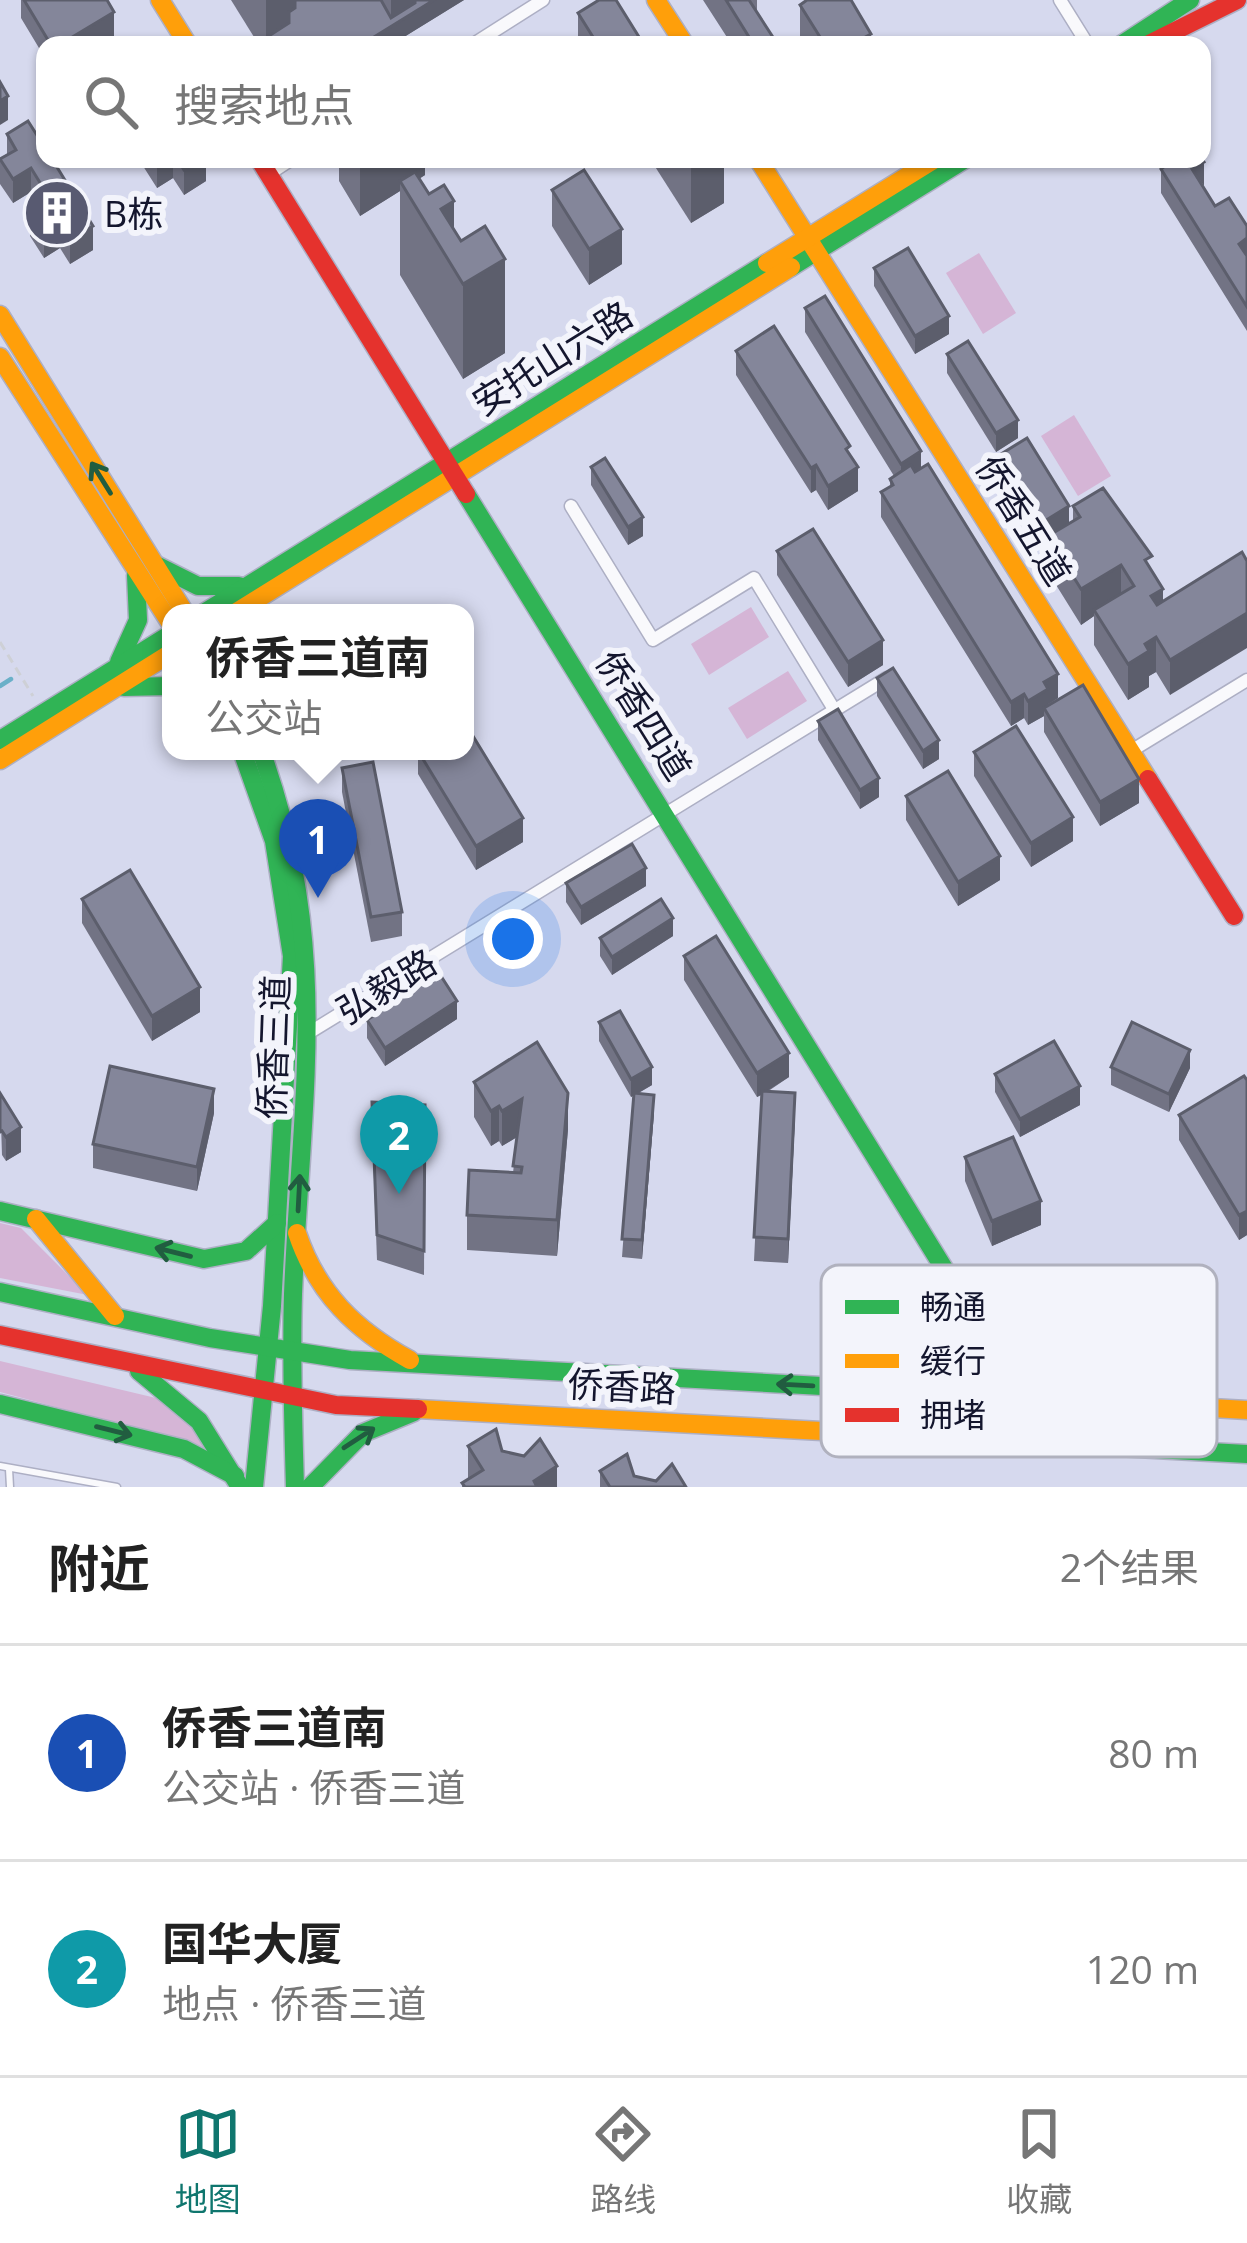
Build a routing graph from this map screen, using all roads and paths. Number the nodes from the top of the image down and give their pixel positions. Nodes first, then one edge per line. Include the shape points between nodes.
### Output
1 (160, 0) edge
2 (543, 0) edge
3 (656, 0) edge
4 (1060, 0) edge
5 (1190, 0) edge
6 (1237, 0) edge
7 (1205, 6) edge
8 (182, 36) edge
9 (486, 36) edge
10 (679, 36) edge
11 (1082, 36) edge
12 (1135, 36) edge
13 (1160, 36) edge
14 (265, 168) edge
15 (764, 168) edge
16 (922, 168) edge
17 (949, 168) edge
18 (812, 244) junction
19 (0, 315) edge
20 (0, 357) edge
21 (452, 468) junction
22 (571, 506) dead end
23 (127, 554) junction
24 (150, 558) junction
25 (255, 581) junction
26 (277, 587) junction
27 (178, 604) edge
28 (218, 604) edge
29 (250, 604) edge
30 (259, 604) edge
31 (162, 610) edge
32 (162, 640) edge
33 (0, 642) edge
34 (162, 659) edge
35 (108, 673) junction
36 (893, 674) edge
37 (1247, 680) edge
38 (162, 686) edge
39 (103, 696) junction
40 (835, 711) junction
41 (44, 713) junction
42 (0, 740) edge
43 (1131, 751) junction
44 (0, 760) edge
45 (245, 760) edge
46 (264, 760) edge
47 (668, 816) junction
48 (1234, 916) dead end
49 (309, 1033) junction
50 (290, 1044) junction
51 (0, 1211) edge
52 (36, 1219) junction
53 (277, 1223) junction
54 (297, 1233) junction
55 (942, 1265) edge
56 (0, 1292) edge
57 (116, 1316) junction
58 (4, 1337) edge
59 (268, 1348) junction
60 (292, 1352) junction
61 (128, 1364) junction
62 (422, 1366) junction
63 (821, 1387) edge
64 (262, 1393) junction
65 (293, 1398) junction
66 (0, 1404) edge
67 (423, 1408) junction
68 (1217, 1409) edge
69 (1247, 1410) edge
70 (821, 1430) edge
71 (1217, 1452) edge
72 (1247, 1454) edge
73 (5, 1467) edge
74 (238, 1482) edge
75 (10, 1487) edge
76 (117, 1487) edge
77 (254, 1487) edge
78 (295, 1487) edge
79 (310, 1487) edge

1 - 8 street
2 - 9 street
3 - 10 street
4 - 11 street
5 - 12 street
6 - 7 street
7 - 13 street
14 - 21 street, 侨香四道
15 - 18 street, 侨香五道
16 - 18 street, 安托山六路
17 - 18 street, 安托山六路
18 - 21 street, 安托山六路
18 - 43 street, 侨香五道
24 -> 19 street
20 - 23 street
21 - 25 street, 安托山六路
21 - 26 street, 安托山六路
21 - 47 street, 侨香四道
22 - 40 street via 653,640 754,578
23 - 31 street
23 - 35 street via 139,587 138,620
24 - 25 street via 198,586
24 - 27 street
25 - 28 street, 安托山六路
26 - 29 street, 安托山六路
26 - 30 street
32 - 35 street
33 - 41 path
34 - 39 street
35 - 41 street
36 - 40 street, 弘毅路
37 - 43 street
38 - 39 street
39 - 44 street
40 - 47 street, 弘毅路
41 - 42 street
43 - 48 street, 侨香五道
45 - 50 street, 侨香三道 via 286,900
46 - 49 street, 侨香三道 via 304,898
47 - 49 street, 弘毅路
47 - 55 street, 侨香四道
49 - 50 street, 弘毅路
54 -> 49 street, 侨香三道
50 - 53 street, 侨香三道
51 - 52 street
53 -> 52 street via 254,1246 220,1260
52 - 57 street
53 - 59 street, 侨香三道
54 - 60 street, 侨香三道
54 - 62 street via 312,1273 342,1315
56 - 57 street, 侨香路
57 - 59 street, 侨香路
58 - 61 street, 侨香路
59 - 60 street, 侨香路
59 - 64 street, 侨香三道
60 - 62 street, 侨香路
60 - 65 street, 侨香三道
61 - 64 street, 侨香路
61 - 74 street via 195,1414
63 -> 62 street, 侨香路
64 - 65 street, 侨香路
64 - 77 street, 侨香三道
65 - 67 street, 侨香路
65 - 78 street, 侨香三道
66 -> 74 street via 184,1449
67 - 70 street, 侨香路
79 -> 67 street via 363,1433
68 - 69 street, 侨香路
71 - 72 street, 侨香路
73 - 75 lane
73 - 76 lane

